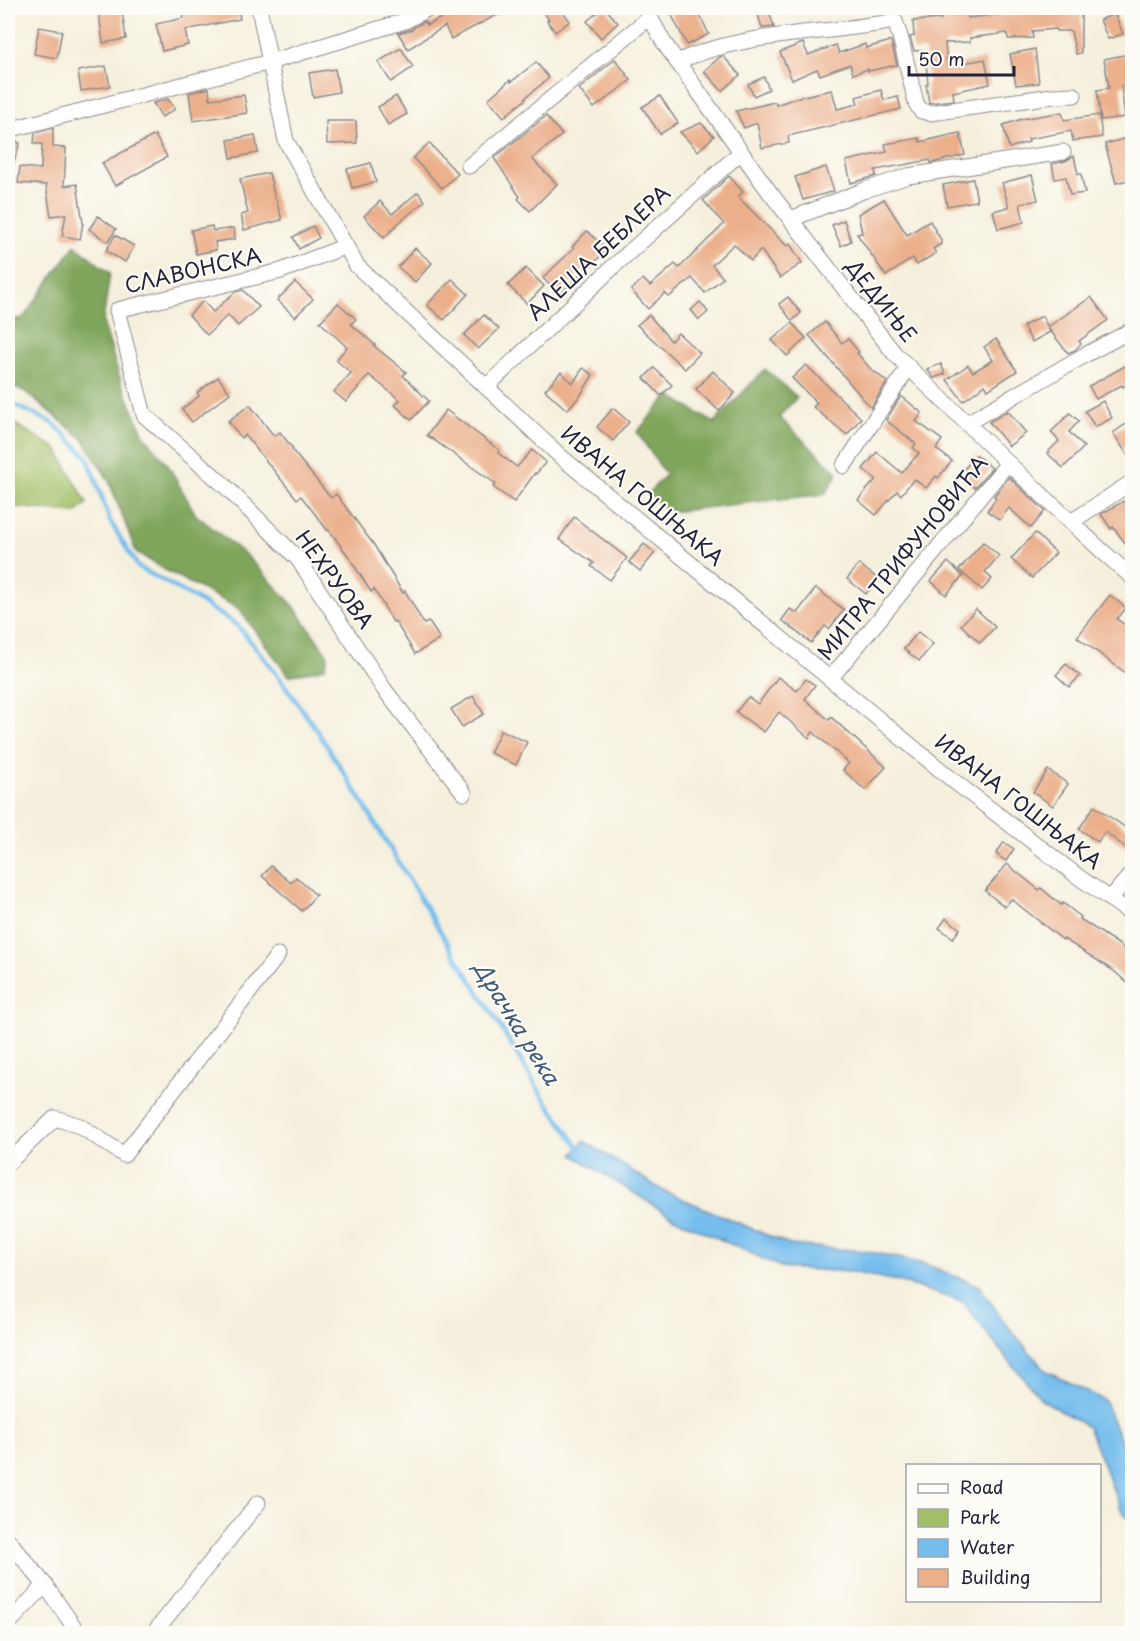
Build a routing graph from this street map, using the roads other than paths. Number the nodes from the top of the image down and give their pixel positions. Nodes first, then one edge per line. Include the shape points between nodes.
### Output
1 (259, 8) edge
2 (429, 8) edge
3 (648, 12) edge
4 (896, 14) edge
5 (270, 62) junction
6 (677, 62) junction
7 (1074, 95) dead end
8 (8, 130) edge
9 (741, 152) junction
10 (1063, 152) dead end
11 (469, 166) dead end
12 (791, 219) junction
13 (346, 246) junction
14 (1132, 330) edge
15 (908, 368) junction
16 (486, 387) junction
17 (144, 415) joint
18 (967, 423) junction
19 (1008, 463) junction
20 (844, 466) dead end
21 (1132, 482) edge
22 (1071, 522) junction
23 (1132, 577) edge
24 (830, 679) junction
25 (464, 793) dead end
26 (1132, 873) edge
27 (1110, 899) junction
28 (1132, 914) edge
29 (278, 955) dead end
30 (8, 1164) edge
31 (258, 1503) dead end
32 (8, 1540) edge
33 (45, 1585) junction
34 (8, 1624) edge
35 (79, 1634) edge
36 (153, 1634) edge

1 - 5 street, ИВАНА ГОШЊАКА
2 - 5 street via 405,21
3 - 6 street, ДЕДИЊЕ
3 - 11 street
4 - 6 street via 866,27 739,41
4 - 7 street via 921,111
5 - 8 street
5 - 13 street, ИВАНА ГОШЊАКА via 286,141
6 - 9 street, ДЕДИЊЕ
9 - 12 street, ДЕДИЊЕ
9 - 16 street, АЛЕША БЕБЛЕРА
10 - 12 street via 908,176
12 - 15 street, ДЕДИЊЕ
13 - 16 street, ИВАНА ГОШЊАКА via 357,266
13 - 17 street, СЛАВОНСКА via 280,272 117,310
14 - 18 street
15 - 18 street, ДЕДИЊЕ
15 - 20 street
16 - 24 street, ИВАНА ГОШЊАКА via 560,456
17 - 25 street, НЕХРУОВА via 224,485 298,559 384,689
18 - 19 street, ДЕДИЊЕ
19 - 22 street, ДЕДИЊЕ
19 - 24 street, МИТРА ТРИФУНОВИЋА
21 - 22 street
22 - 23 street, ДЕДИЊЕ
24 - 27 street, ИВАНА ГОШЊАКА via 955,782
26 - 27 street
27 - 28 street, ИВАНА ГОШЊАКА
29 - 30 street via 124,1155 80,1126 55,1118
31 - 36 street
32 - 33 street
33 - 34 street
33 - 35 street

